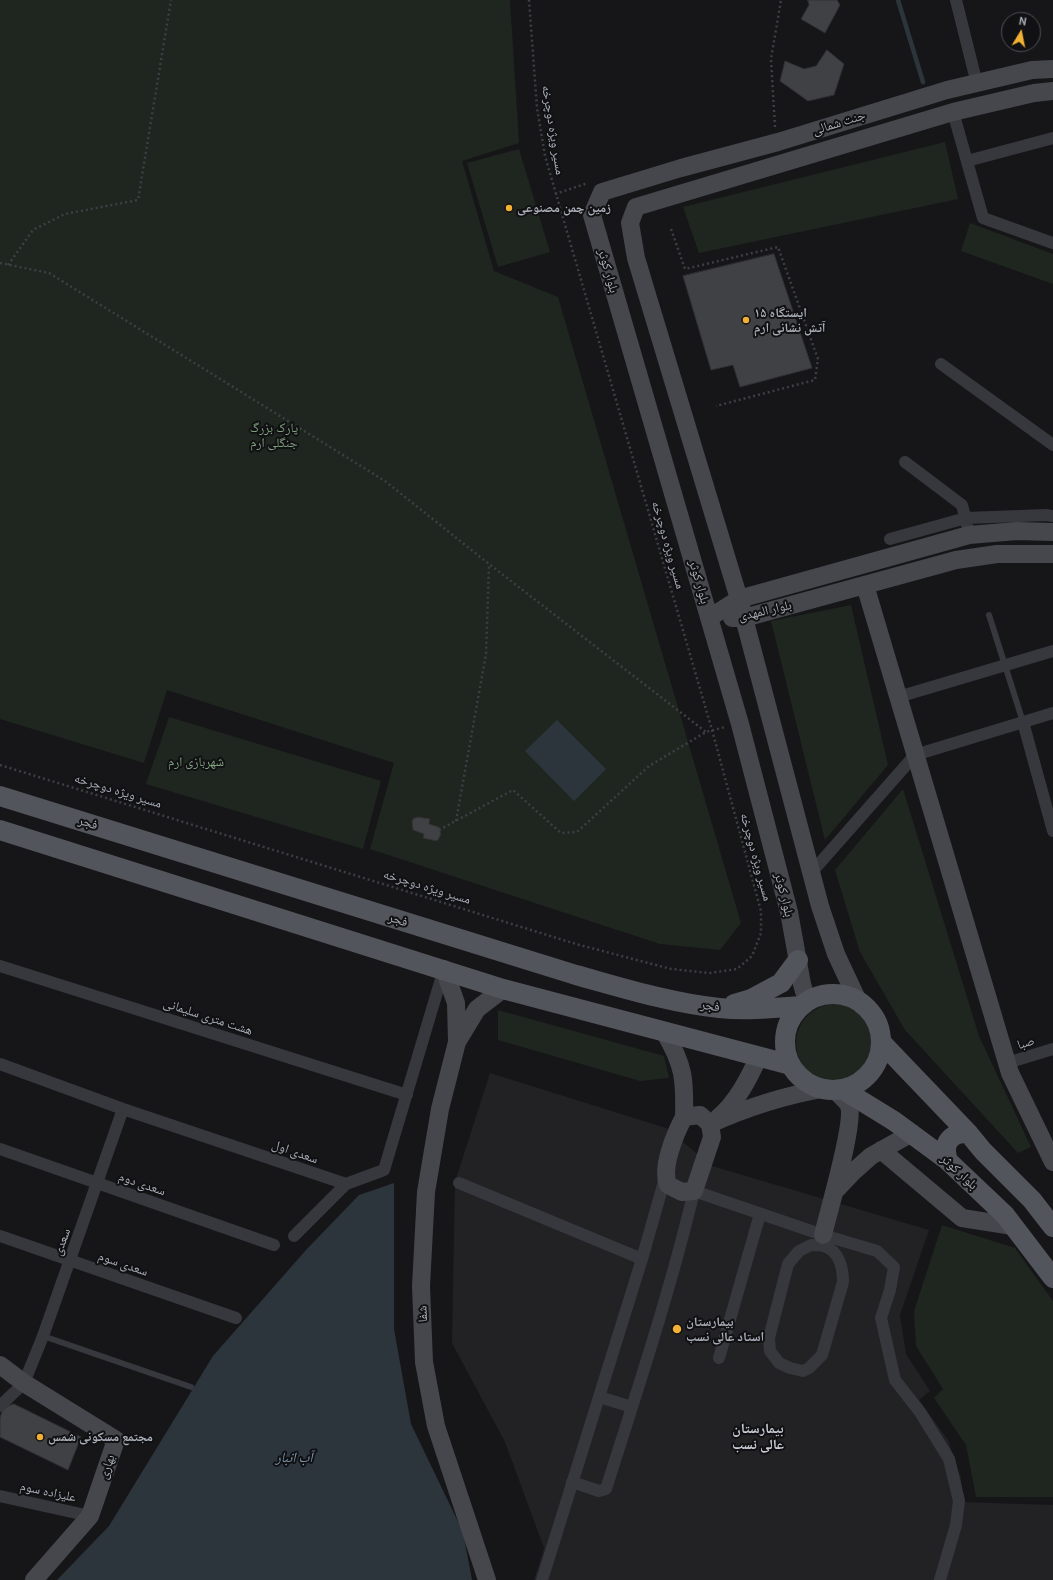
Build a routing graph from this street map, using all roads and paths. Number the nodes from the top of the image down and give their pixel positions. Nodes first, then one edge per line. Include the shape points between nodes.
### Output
1 (171, 0) edge
2 (529, 0) edge
3 (781, 0) edge
4 (956, 0) edge
5 (1053, 69) edge
6 (977, 84) junction
7 (1053, 91) edge
8 (953, 112) junction
9 (1053, 138) edge
10 (778, 142) junction
11 (967, 161) junction
12 (626, 184) junction
13 (636, 207) junction
14 (671, 229) dead end
15 (1053, 243) edge
16 (0, 263) edge
17 (8, 265) junction
18 (941, 364) dead end
19 (716, 406) dead end
20 (1053, 445) edge
21 (905, 462) dead end
22 (1053, 516) edge
23 (967, 526) junction
24 (1053, 532) edge
25 (890, 539) dead end
26 (1053, 554) edge
27 (489, 564) junction
28 (865, 585) junction
29 (739, 598) junction
30 (990, 615) dead end
31 (709, 618) junction
32 (744, 618) junction
33 (1053, 651) edge
34 (1005, 665) junction
35 (898, 697) junction
36 (1053, 713) edge
37 (1023, 722) junction
38 (740, 724) junction
39 (712, 730) junction
40 (706, 732) junction
41 (915, 755) junction
42 (0, 765) edge
43 (0, 796) edge
44 (456, 821) junction
45 (0, 830) edge
46 (439, 830) dead end
47 (1053, 831) edge
48 (811, 873) junction
49 (798, 960) junction
50 (0, 966) edge
51 (444, 969) junction
52 (503, 989) junction
53 (858, 1001) junction
54 (804, 1004) junction
55 (720, 1008) junction
56 (665, 1033) junction
57 (457, 1042) junction
58 (881, 1042) junction
59 (1053, 1049) edge
60 (760, 1056) junction
61 (1007, 1063) junction
62 (0, 1064) edge
63 (791, 1065) junction
64 (833, 1090) junction
65 (407, 1095) junction
66 (123, 1109) junction
67 (684, 1117) junction
68 (710, 1124) junction
69 (912, 1132) junction
70 (969, 1134) junction
71 (0, 1150) edge
72 (881, 1150) junction
73 (947, 1160) junction
74 (1053, 1162) edge
75 (665, 1178) junction
76 (459, 1183) dead end
77 (98, 1184) junction
78 (346, 1184) junction
79 (694, 1191) junction
80 (833, 1193) junction
81 (760, 1214) junction
82 (1013, 1226) junction
83 (1053, 1227) edge
84 (0, 1236) edge
85 (294, 1236) dead end
86 (817, 1240) junction
87 (274, 1245) dead end
88 (642, 1259) junction
89 (70, 1260) junction
90 (1053, 1278) edge
91 (236, 1318) dead end
92 (43, 1336) junction
93 (719, 1358) dead end
94 (0, 1366) edge
95 (24, 1383) junction
96 (191, 1387) dead end
97 (599, 1397) junction
98 (0, 1406) edge
99 (632, 1407) junction
100 (572, 1482) junction
101 (0, 1496) edge
102 (90, 1516) junction
103 (34, 1580) edge
104 (487, 1580) edge
105 (542, 1580) edge
106 (940, 1580) edge

1 - 17 path via 138,200 65,214 33,230
2 - 39 path, مسیر ویژه دوچرخه via 537,108 545,156
3 - 10 path via 771,59
4 - 6 street
5 - 6 main road, جنت شمالی via 1032,70
6 - 10 main road, جنت شمالی via 947,90
7 - 8 main road, جنت شمالی
8 - 11 street
8 - 13 main road, جنت شمالی
9 - 11 street
10 - 12 main road, جنت شمالی
11 - 15 street via 983,218
12 - 13 main road
12 - 31 main road, بلوار کوثر via 602,192 592,215
13 - 29 main road via 630,223 636,258
14 - 19 path via 685,269 778,246 818,359 815,380
16 - 17 path
17 - 27 path via 48,273 385,481
18 - 20 street
21 - 23 street via 962,505
22 - 23 street
23 - 24 main road, بلوار المهدی
23 - 25 street
23 - 29 main road, بلوار المهدی
26 - 28 main road, بلوار المهدی via 997,554 956,560
27 - 40 path
27 - 44 path via 486,654
28 - 32 main road, بلوار المهدی
28 - 35 main road
29 - 31 main road, بلوار المهدی
29 - 32 main road
30 - 34 lane
31 - 32 main road, بلوار المهدی
31 - 38 main road, بلوار کوثر
32 - 48 main road
33 - 34 street
34 - 35 street
34 - 37 lane
35 - 41 main road
36 - 37 street
37 - 41 street
37 - 47 street
38 - 39 path
38 - 49 main road, بلوار کوثر via 789,912
39 - 40 path
39 - 42 path, مسیر ویژه دوچرخه via 761,911 761,933 752,956 737,969 710,973 671,969 576,944
40 - 44 path via 649,766 578,832 561,833 513,790
41 - 48 street
41 - 61 main road
43 - 55 main road, فجر via 576,976 675,1001
44 - 46 path
45 - 51 main road
48 - 53 main road via 836,954
49 - 54 main road, بلوار کوثر
49 - 55 main road via 781,983 751,999
50 - 65 street, هشت متری سلیمانی
51 - 52 main road
51 - 57 main road via 456,1003
51 - 65 street
52 - 56 main road
52 - 57 main road via 477,1009
53 - 54 main road via 832,994 819,996
53 - 58 main road via 870,1012
54 - 55 main road, فجر via 748,1009
54 - 63 main road via 791,1018 786,1033 785,1049
56 - 60 main road
56 - 67 main road via 680,1061 684,1079
57 - 104 main road, شفا via 440,1109 426,1192 422,1286 424,1362 436,1426
58 - 64 main road via 880,1055 866,1078 855,1085
58 - 70 main road
59 - 61 street, صبا
60 - 63 main road
60 - 68 main road via 734,1100 722,1115
61 - 74 main road
62 - 66 street, سعدی اول
63 - 64 main road via 798,1076 809,1084
64 - 68 main road via 767,1101
64 - 69 main road, بلوار کوثر
64 - 80 main road via 849,1106 850,1119
65 - 78 street via 384,1170
66 - 77 street, سعدی
66 - 78 street, سعدی اول
67 - 68 main road via 700,1116
67 - 75 main road via 677,1130
68 - 79 main road via 712,1137
69 - 72 main road
69 - 73 main road, بلوار کوثر
70 - 73 main road via 963,1132 949,1140 946,1149
70 - 83 main road via 1032,1200
71 - 77 street, سعدی دوم
72 - 80 main road via 853,1172
72 - 82 main road via 962,1218
73 - 82 main road, بلوار کوثر via 1005,1215
75 - 79 main road via 668,1185 682,1192
75 - 88 street
76 - 88 street
77 - 87 street, سعدی دوم
77 - 89 street, سعدی
78 - 85 street
79 - 81 street
79 - 99 street via 686,1228
80 - 86 main road
81 - 86 street
81 - 93 street
82 - 90 main road, بلوار کوثر
84 - 89 street, سعدی سوم
86 - 86 street via 838,1256 843,1282 822,1355 803,1371 779,1362 770,1351 769,1338 788,1264 799,1251
86 - 106 street via 877,1251 894,1267 881,1318 895,1380 920,1412 948,1459 959,1500 956,1525
88 - 97 street
89 - 91 street, سعدی سوم
89 - 92 street, سعدی
92 - 95 street, سعدی
92 - 96 lane
94 - 95 main road
95 - 98 street
95 - 102 main road, بهاری via 116,1440
97 - 99 street
97 - 100 street
99 - 100 street via 606,1489 599,1491
100 - 105 street
101 - 102 street, علیزاده سوم
102 - 103 main road, بهاری

